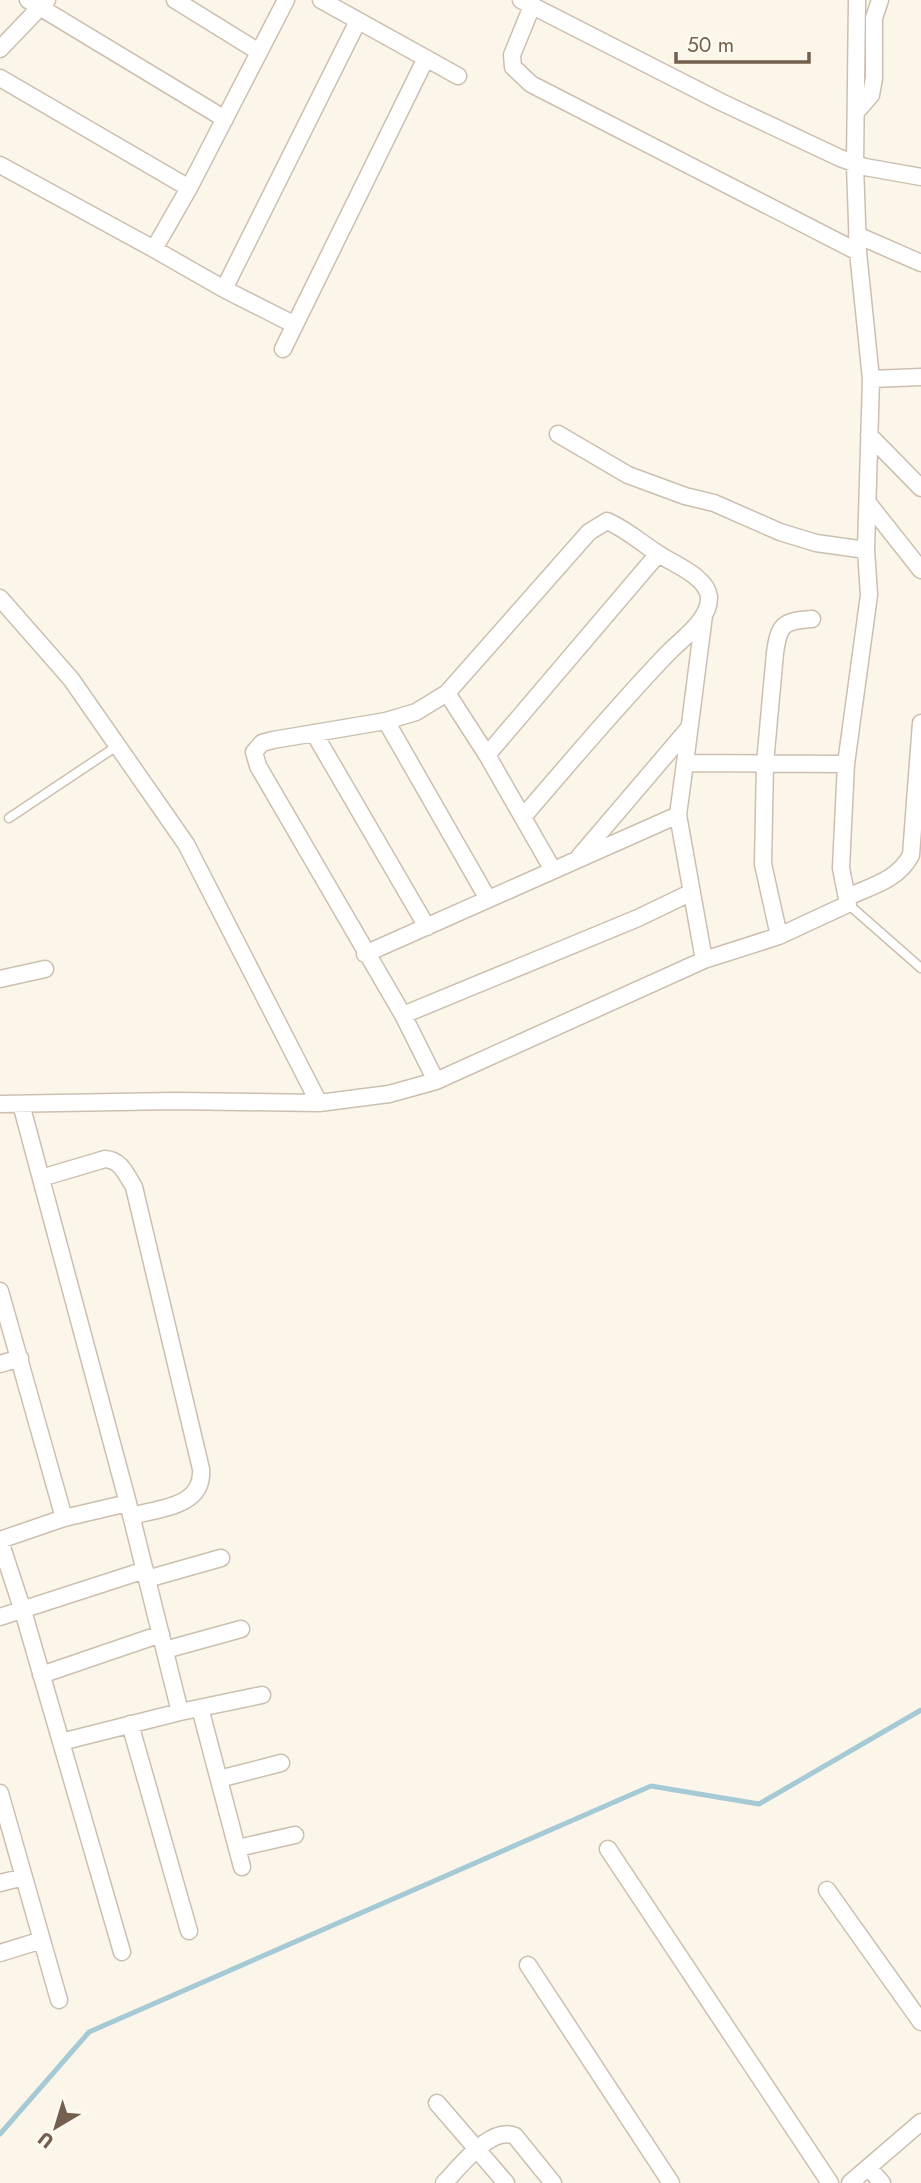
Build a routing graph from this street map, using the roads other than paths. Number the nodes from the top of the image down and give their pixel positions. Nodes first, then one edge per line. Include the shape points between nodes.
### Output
1 (175, 0) edge
2 (286, 0) edge
3 (321, 0) edge
4 (857, 0) edge
5 (880, 0) edge
6 (38, 3) edge
7 (527, 3) edge
8 (358, 21) junction
9 (0, 49) edge
10 (258, 52) junction
11 (426, 58) junction
12 (458, 76) dead end
13 (0, 78) edge
14 (857, 111) junction
15 (225, 119) junction
16 (0, 164) edge
17 (855, 164) junction
18 (921, 177) edge
19 (189, 188) junction
20 (857, 235) junction
21 (154, 249) junction
22 (858, 252) junction
23 (921, 264) edge
24 (224, 289) junction
25 (295, 325) junction
26 (283, 349) dead end
27 (921, 377) edge
28 (871, 379) junction
29 (558, 434) dead end
30 (870, 435) junction
31 (921, 488) edge
32 (868, 503) junction
33 (866, 550) junction
34 (657, 554) junction
35 (921, 570) edge
36 (0, 598) edge
37 (704, 615) junction
38 (812, 619) dead end
39 (447, 692) junction
40 (386, 720) junction
41 (921, 723) edge
42 (689, 728) junction
43 (314, 733) junction
44 (117, 746) junction
45 (488, 755) junction
46 (685, 763) junction
47 (765, 763) junction
48 (846, 764) junction
49 (678, 815) junction
50 (523, 817) junction
51 (9, 818) dead end
52 (916, 831) edge
53 (577, 860) junction
54 (553, 870) junction
55 (692, 892) junction
56 (488, 899) junction
57 (848, 900) junction
58 (427, 926) junction
59 (779, 936) junction
60 (365, 954) junction
61 (704, 960) junction
62 (921, 968) edge
63 (45, 969) dead end
64 (0, 979) edge
65 (403, 1015) junction
66 (436, 1081) junction
67 (319, 1103) junction
68 (0, 1104) edge
69 (21, 1104) junction
70 (41, 1178) junction
71 (0, 1291) edge
72 (20, 1358) junction
73 (0, 1364) edge
74 (130, 1509) junction
75 (64, 1518) junction
76 (0, 1540) edge
77 (221, 1558) dead end
78 (146, 1574) junction
79 (23, 1611) junction
80 (0, 1617) edge
81 (241, 1629) dead end
82 (163, 1642) junction
83 (41, 1675) junction
84 (262, 1695) dead end
85 (200, 1708) junction
86 (180, 1712) junction
87 (130, 1724) junction
88 (61, 1742) junction
89 (281, 1763) dead end
90 (219, 1780) junction
91 (2, 1804) edge
92 (295, 1835) dead end
93 (238, 1848) junction
94 (608, 1849) dead end
95 (242, 1867) dead end
96 (24, 1877) junction
97 (0, 1883) edge
98 (827, 1890) dead end
99 (189, 1931) dead end
100 (42, 1940) junction
101 (122, 1952) dead end
102 (0, 1953) edge
103 (528, 1965) dead end
104 (60, 2000) dead end
105 (921, 2022) edge
106 (438, 2103) dead end
107 (921, 2122) edge
108 (477, 2149) junction
109 (869, 2168) junction
110 (444, 2183) edge
111 (506, 2183) edge
112 (553, 2183) edge
113 (671, 2183) edge
114 (830, 2183) edge
115 (850, 2183) edge
116 (882, 2183) edge

1 - 10 street
2 - 10 street
3 - 8 street
4 - 14 street
5 - 14 street via 874,18 871,95
6 - 9 street
6 - 15 street
7 - 17 street
7 - 22 street via 512,55 513,67 530,84
8 - 11 street
8 - 24 street
10 - 15 street
11 - 12 street
11 - 25 street
13 - 19 street
14 - 17 street
15 - 19 street
16 - 21 street
17 - 18 street
17 - 20 street
19 - 21 street
20 - 22 street
20 - 23 street
21 - 24 street
22 - 28 street
24 - 25 street
25 - 26 street
27 - 28 street
28 - 30 street
29 - 33 street via 628,475 714,503 779,532
30 - 31 street
30 - 32 street
32 - 33 street
32 - 35 street
33 - 48 street via 869,595
34 - 37 street via 690,572 704,586 709,597
34 - 39 street via 620,526 598,525
34 - 45 street
36 - 44 street via 71,679
37 - 42 street
37 - 50 street via 628,694
38 - 47 street via 790,621 777,639
39 - 40 street via 416,712
39 - 45 street
40 - 43 street
40 - 56 street
41 - 52 street
42 - 46 street
42 - 53 street
43 - 58 street
43 - 60 street via 262,743 254,752
44 - 51 lane
44 - 67 street via 186,844
45 - 50 street
46 - 47 street
46 - 49 street
47 - 48 street
47 - 59 street via 763,864
48 - 57 street via 841,868
49 - 53 street
49 - 55 street
50 - 54 street
52 - 57 street via 905,867
53 - 54 street
54 - 56 street
55 - 61 street
55 - 65 street
56 - 58 street
57 - 59 street
57 - 62 lane
58 - 60 street
59 - 61 street
60 - 65 street
61 - 66 street
63 - 64 street
65 - 66 street
66 - 67 street via 389,1094
67 - 69 street
68 - 69 street
69 - 70 street
70 - 74 street
70 - 74 street via 105,1159 121,1165 134,1187 202,1480 186,1501
71 - 72 street
72 - 73 street
72 - 75 street
74 - 75 street
74 - 78 street
75 - 76 street
76 - 79 street
77 - 78 street
78 - 79 street
78 - 82 street
79 - 80 street
79 - 83 street
81 - 82 street
82 - 83 street
82 - 86 street
83 - 88 street
84 - 85 street
85 - 86 street
85 - 90 street
86 - 87 street
87 - 88 street
87 - 99 street
88 - 101 street
89 - 90 street
90 - 93 street
91 - 96 street
92 - 93 street
93 - 95 street
94 - 114 street
96 - 97 street
96 - 100 street
98 - 105 street
100 - 102 street
100 - 104 street
103 - 113 street
106 - 108 street
107 - 109 street
108 - 110 street
108 - 111 street
108 - 112 street via 492,2137 515,2136
109 - 115 street
109 - 116 street

